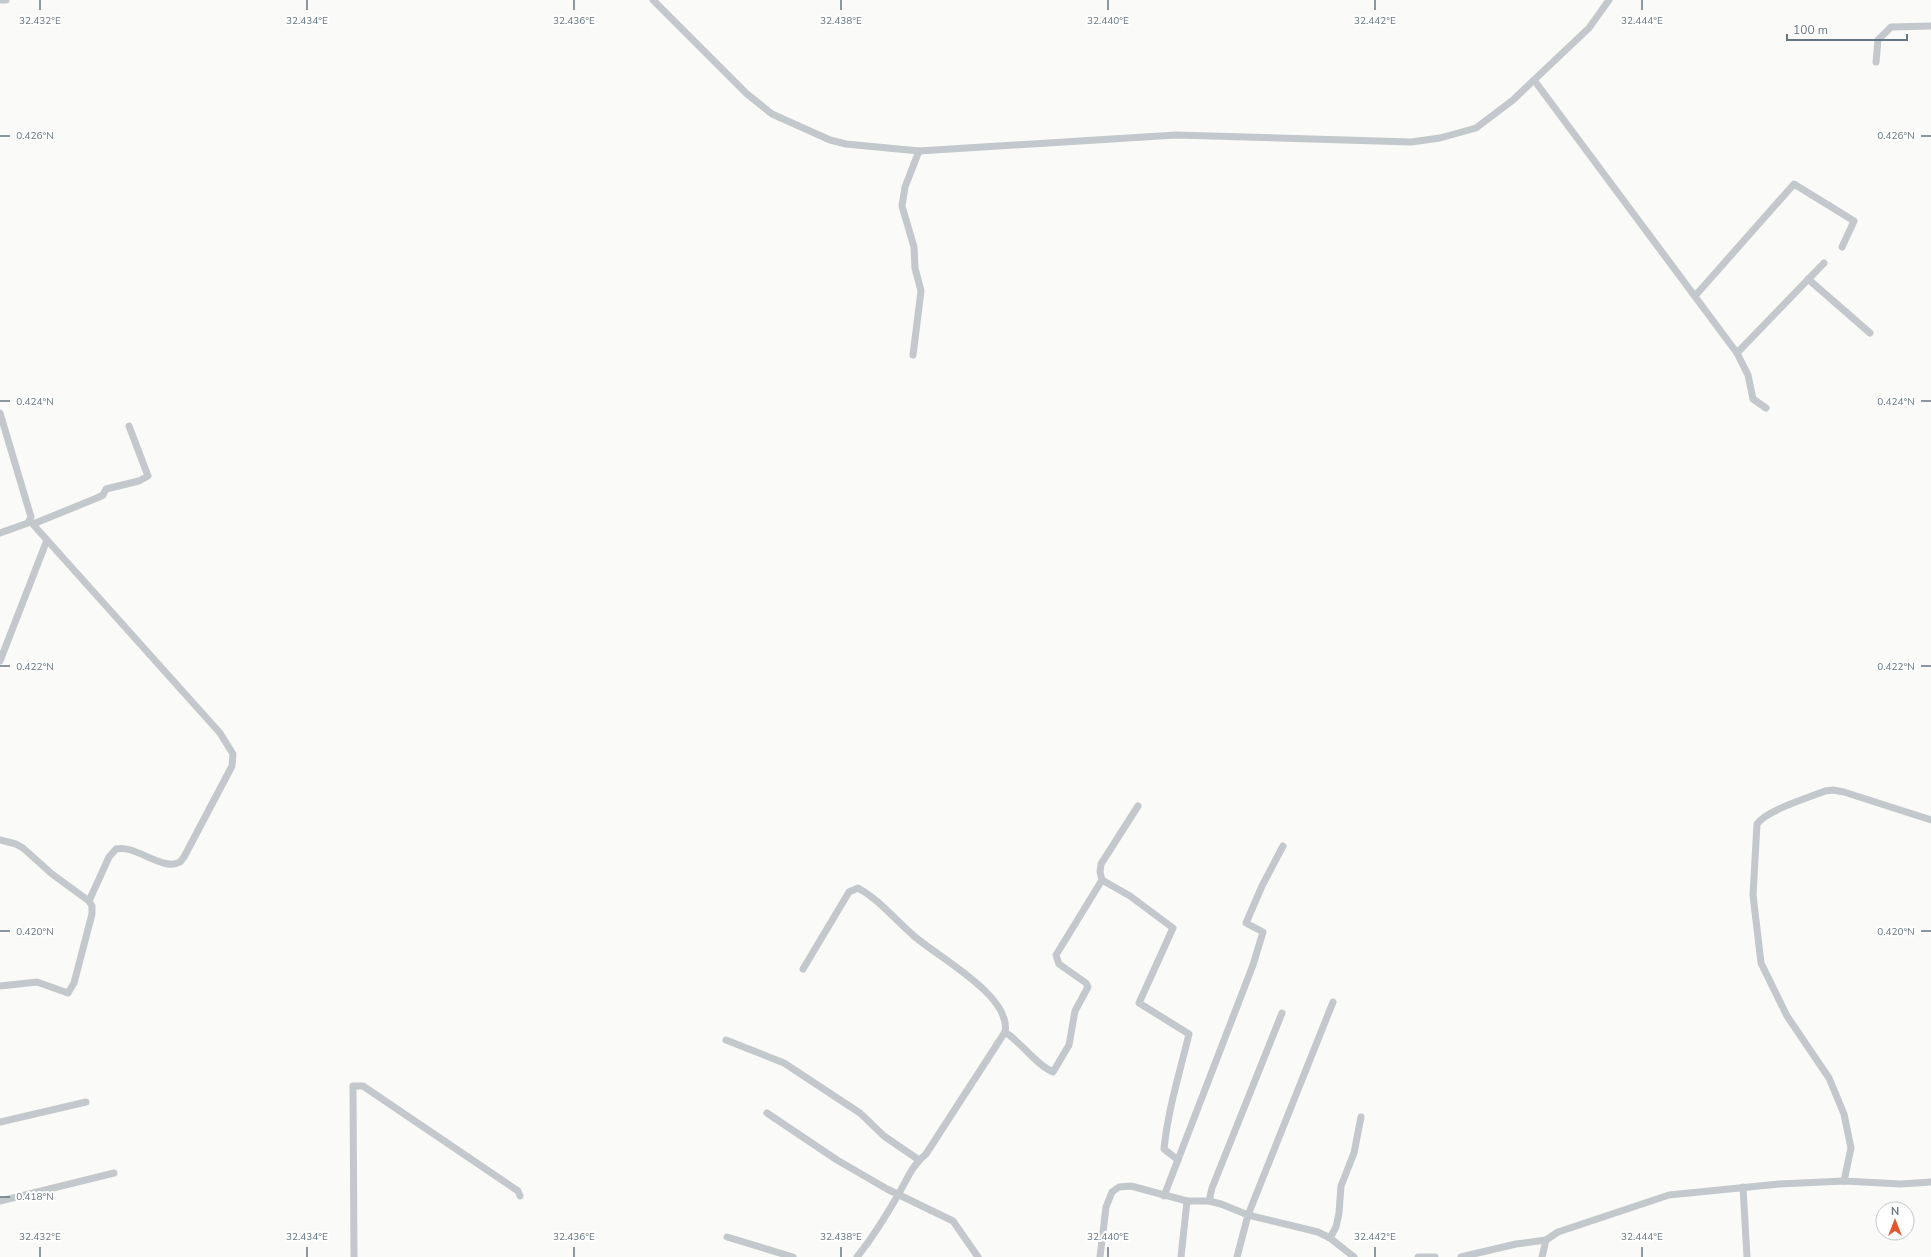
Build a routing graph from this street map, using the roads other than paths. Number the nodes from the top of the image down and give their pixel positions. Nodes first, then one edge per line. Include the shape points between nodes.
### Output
1 (0, 0) edge
2 (6, 0) edge
3 (653, 0) edge
4 (1609, 0) edge
5 (1931, 26) edge
6 (1876, 62) dead end
7 (1534, 80) junction
8 (920, 152) junction
9 (1842, 248) dead end
10 (1824, 263) dead end
11 (1808, 278) junction
12 (1695, 296) junction
13 (1870, 333) dead end
14 (1737, 353) junction
15 (914, 355) dead end
16 (1766, 408) dead end
17 (0, 413) edge
18 (130, 426) dead end
19 (32, 523) junction
20 (0, 533) edge
21 (47, 540) junction
22 (0, 661) edge
23 (1138, 806) dead end
24 (1931, 820) edge
25 (0, 840) edge
26 (1283, 846) dead end
27 (1102, 880) junction
28 (89, 901) junction
29 (803, 969) dead end
30 (0, 986) edge
31 (1333, 1002) dead end
32 (1282, 1013) dead end
33 (1005, 1032) junction
34 (726, 1040) dead end
35 (86, 1102) dead end
36 (767, 1113) dead end
37 (1361, 1117) dead end
38 (0, 1122) edge
39 (919, 1160) junction
40 (1178, 1160) junction
41 (114, 1173) dead end
42 (1844, 1181) junction
43 (1931, 1182) edge
44 (1743, 1187) junction
45 (899, 1193) junction
46 (520, 1196) dead end
47 (1164, 1196) junction
48 (0, 1201) edge
49 (1187, 1201) junction
50 (1209, 1201) junction
51 (1248, 1215) junction
52 (727, 1237) dead end
53 (1330, 1238) junction
54 (1546, 1240) junction
55 (354, 1257) edge
56 (793, 1257) edge
57 (857, 1257) edge
58 (978, 1257) edge
59 (1100, 1257) edge
60 (1181, 1257) edge
61 (1237, 1257) edge
62 (1354, 1257) edge
63 (1418, 1257) edge
64 (1435, 1257) edge
65 (1461, 1257) edge
66 (1542, 1257) edge
67 (1746, 1257) edge

1 - 2 street
3 - 8 street via 747,94 772,114 830,140
4 - 7 street via 1588,28
5 - 6 street via 1891,27 1878,40
7 - 8 street via 1513,100 1476,128 1440,138 1411,142 1176,134
7 - 12 street
8 - 15 street via 905,187 902,206 914,248 914,268 921,291
9 - 12 street via 1854,221 1794,184
10 - 11 street
11 - 13 street
11 - 14 street
12 - 14 street
14 - 16 street via 1748,375 1753,399
17 - 19 street
18 - 19 street via 148,476 139,481 106,489 97,498
19 - 20 street
19 - 21 street
21 - 22 street
21 - 28 street via 220,733 231,749 233,758 232,766 180,862 167,863 125,849 116,850 109,857
23 - 27 street via 1101,864
24 - 42 street via 1833,790 1778,811 1761,819 1757,824 1753,895 1761,963 1787,1016 1829,1078 1844,1114 1851,1148
25 - 28 street via 24,848 52,874
26 - 40 street via 1246,923 1263,932 1253,965
27 - 33 street via 1056,955 1059,964 1088,987 1075,1011 1069,1046 1053,1072 1046,1069 1015,1038
27 - 40 street via 1130,896 1173,928 1139,1003 1189,1034 1171,1102 1164,1148
28 - 30 street via 92,914 74,983 68,993 37,982
29 - 33 street via 849,892 858,888 880,904 914,936 963,971 994,1000 1002,1012 1006,1024
31 - 51 street
32 - 50 street
33 - 39 street via 926,1154
34 - 39 street via 784,1063 860,1113 884,1136
35 - 38 street
36 - 45 street via 837,1160 887,1189
37 - 53 street via 1354,1153 1341,1186 1336,1227
39 - 45 street
40 - 47 street
41 - 48 street
42 - 43 street via 1901,1184
42 - 44 street
44 - 54 street via 1669,1195 1558,1232
44 - 67 street
45 - 57 street via 873,1237
45 - 58 street via 953,1221
46 - 55 street via 518,1191 363,1086 353,1086
47 - 49 street
47 - 59 street via 1131,1186 1119,1187 1112,1192 1106,1207
49 - 50 street
49 - 60 street
50 - 51 street
51 - 53 street via 1318,1232
51 - 61 street
52 - 56 street
53 - 62 street
54 - 65 street
54 - 66 street
63 - 64 street

